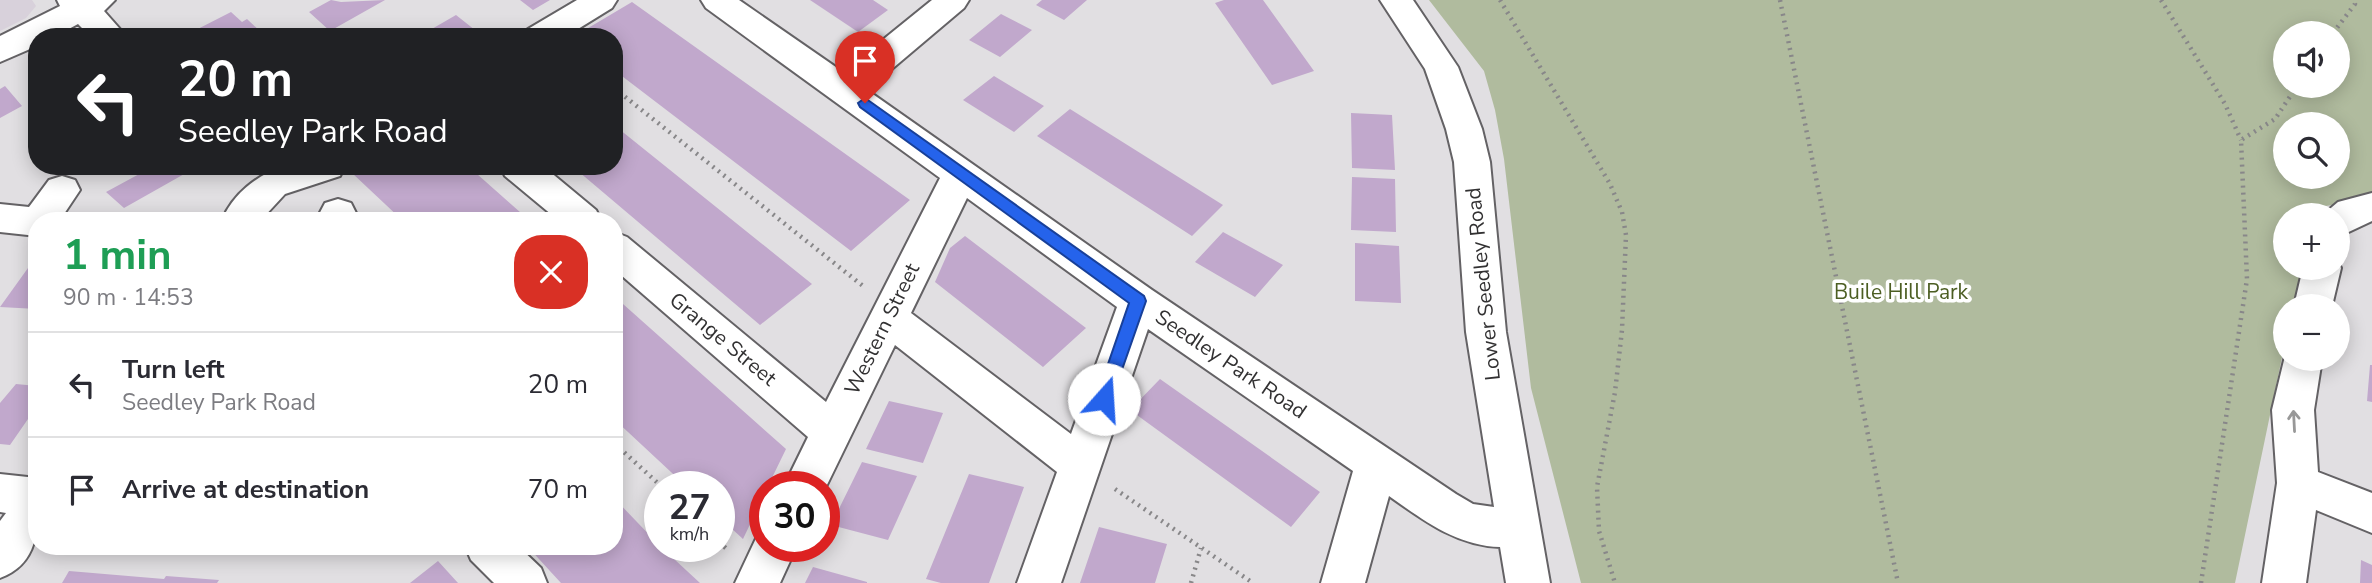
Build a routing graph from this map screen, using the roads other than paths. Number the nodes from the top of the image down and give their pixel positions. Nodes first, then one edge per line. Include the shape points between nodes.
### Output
1 (601, 0) edge
2 (717, 0) edge
3 (953, 0) edge
4 (1396, 0) edge
5 (85, 3) edge
6 (40, 28) edge
7 (104, 28) edge
8 (555, 28) edge
9 (28, 35) edge
10 (0, 50) edge
11 (845, 89) junction
12 (961, 172) junction
13 (258, 175) edge
14 (529, 175) edge
15 (62, 190) dead end
16 (2372, 207) edge
17 (45, 212) edge
18 (243, 212) edge
19 (573, 212) edge
20 (2350, 213) edge
21 (0, 218) edge
22 (28, 220) edge
23 (623, 255) edge
24 (1138, 301) junction
25 (891, 310) junction
26 (2300, 371) edge
27 (832, 432) junction
28 (1377, 463) junction
29 (1081, 466) junction
30 (812, 471) edge
31 (2298, 483) junction
32 (0, 494) edge
33 (28, 496) edge
34 (2372, 513) edge
35 (28, 517) edge
36 (1518, 526) junction
37 (496, 555) edge
38 (0, 558) edge
39 (767, 562) edge
40 (525, 583) edge
41 (757, 583) edge
42 (1039, 583) edge
43 (1343, 583) edge
44 (1528, 583) edge
45 (2284, 583) edge

1 - 8 street
2 - 11 street, Seedley Park Road
3 - 11 street
4 - 36 street, Lower Seedley Road via 1441,67 1472,162 1486,332
5 - 6 street
5 - 7 street
9 - 10 street
11 - 12 street, Seedley Park Road
12 - 24 street, Seedley Park Road
12 - 25 street, Western Street
13 - 18 street
14 - 19 street
15 - 17 street
16 - 20 street
21 - 22 street
23 - 27 street, Grange Street
24 - 28 street, Seedley Park Road
24 - 29 street
25 - 27 street, Western Street
25 - 29 street
31 -> 26 street via 2293,410
27 - 30 street, Western Street
28 - 36 street, Seedley Park Road via 1465,523
28 - 43 street
29 - 42 street
31 - 34 street
31 - 45 street
32 - 33 street
35 - 38 street
36 - 44 street, Lower Seedley Road
37 - 40 street
39 - 41 street

